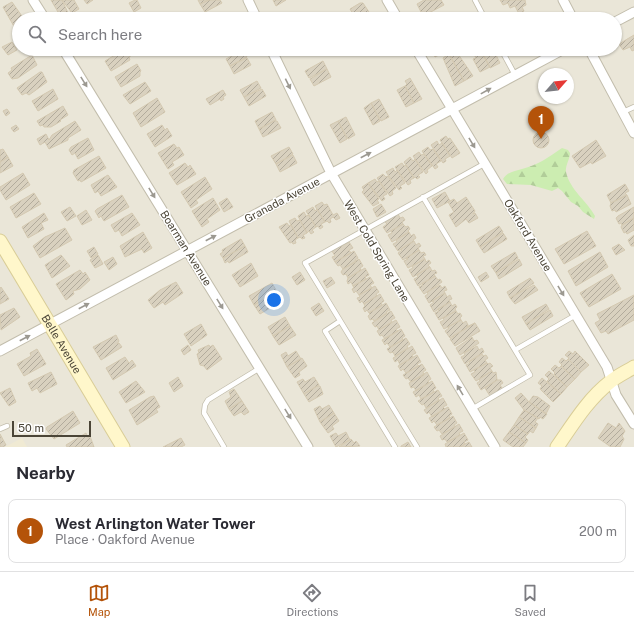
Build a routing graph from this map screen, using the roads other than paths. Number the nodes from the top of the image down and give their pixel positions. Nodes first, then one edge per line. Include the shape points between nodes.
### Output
1 (33, 0) edge
2 (248, 0) edge
3 (387, 0) edge
4 (475, 0) edge
5 (563, 0) edge
6 (41, 12) edge
7 (254, 12) edge
8 (394, 12) edge
9 (481, 12) edge
10 (569, 12) edge
11 (634, 12) edge
12 (622, 18) edge
13 (67, 56) edge
14 (274, 56) edge
15 (420, 56) edge
16 (505, 56) edge
17 (551, 56) edge
18 (593, 56) edge
19 (515, 75) junction
20 (634, 107) edge
21 (452, 110) junction
22 (623, 112) junction
23 (634, 133) edge
24 (484, 164) junction
25 (331, 173) junction
26 (424, 197) junction
27 (363, 229) junction
28 (0, 241) edge
29 (187, 250) junction
30 (576, 315) junction
31 (340, 321) junction
32 (50, 325) junction
33 (516, 350) junction
34 (0, 351) edge
35 (634, 367) edge
36 (260, 368) junction
37 (611, 381) junction
38 (472, 409) junction
39 (634, 424) edge
40 (7, 426) dead end
41 (0, 429) edge
42 (123, 447) edge
43 (224, 447) edge
44 (308, 447) edge
45 (395, 447) edge
46 (417, 447) edge
47 (495, 447) edge
48 (557, 447) edge

1 - 6 street
2 - 7 street
3 - 8 street
4 - 9 lane
5 - 10 street
11 - 12 street
13 -> 29 street, Boarman Avenue
14 -> 25 street, West Cold Spring Lane
15 - 21 street, Oakford Avenue
16 - 19 lane
17 - 19 street, Granada Avenue
18 - 22 street
21 -> 19 street, Granada Avenue
20 - 22 lane
21 -> 24 street, Oakford Avenue
25 -> 21 street, Granada Avenue
22 - 23 street
24 - 26 lane
24 -> 30 street, Oakford Avenue
25 - 27 street, West Cold Spring Lane
29 -> 25 street, Granada Avenue
26 - 27 lane
26 - 33 lane
27 - 31 lane via 305,262
38 -> 27 street, West Cold Spring Lane
28 - 32 street, Belle Avenue
32 -> 29 street, Granada Avenue
29 -> 36 street, Boarman Avenue
30 - 33 lane
30 - 37 street, Oakford Avenue via 607,367
31 - 45 lane via 325,331
31 - 46 lane
34 -> 32 street, Granada Avenue
32 - 42 street, Belle Avenue
33 - 38 lane via 530,374
35 - 37 street
36 - 43 lane via 208,400 205,405 204,413
36 -> 44 street, Boarman Avenue
37 - 39 street, Oakford Avenue via 616,395
37 - 48 street via 590,402
38 - 47 street, West Cold Spring Lane
40 - 41 lane

